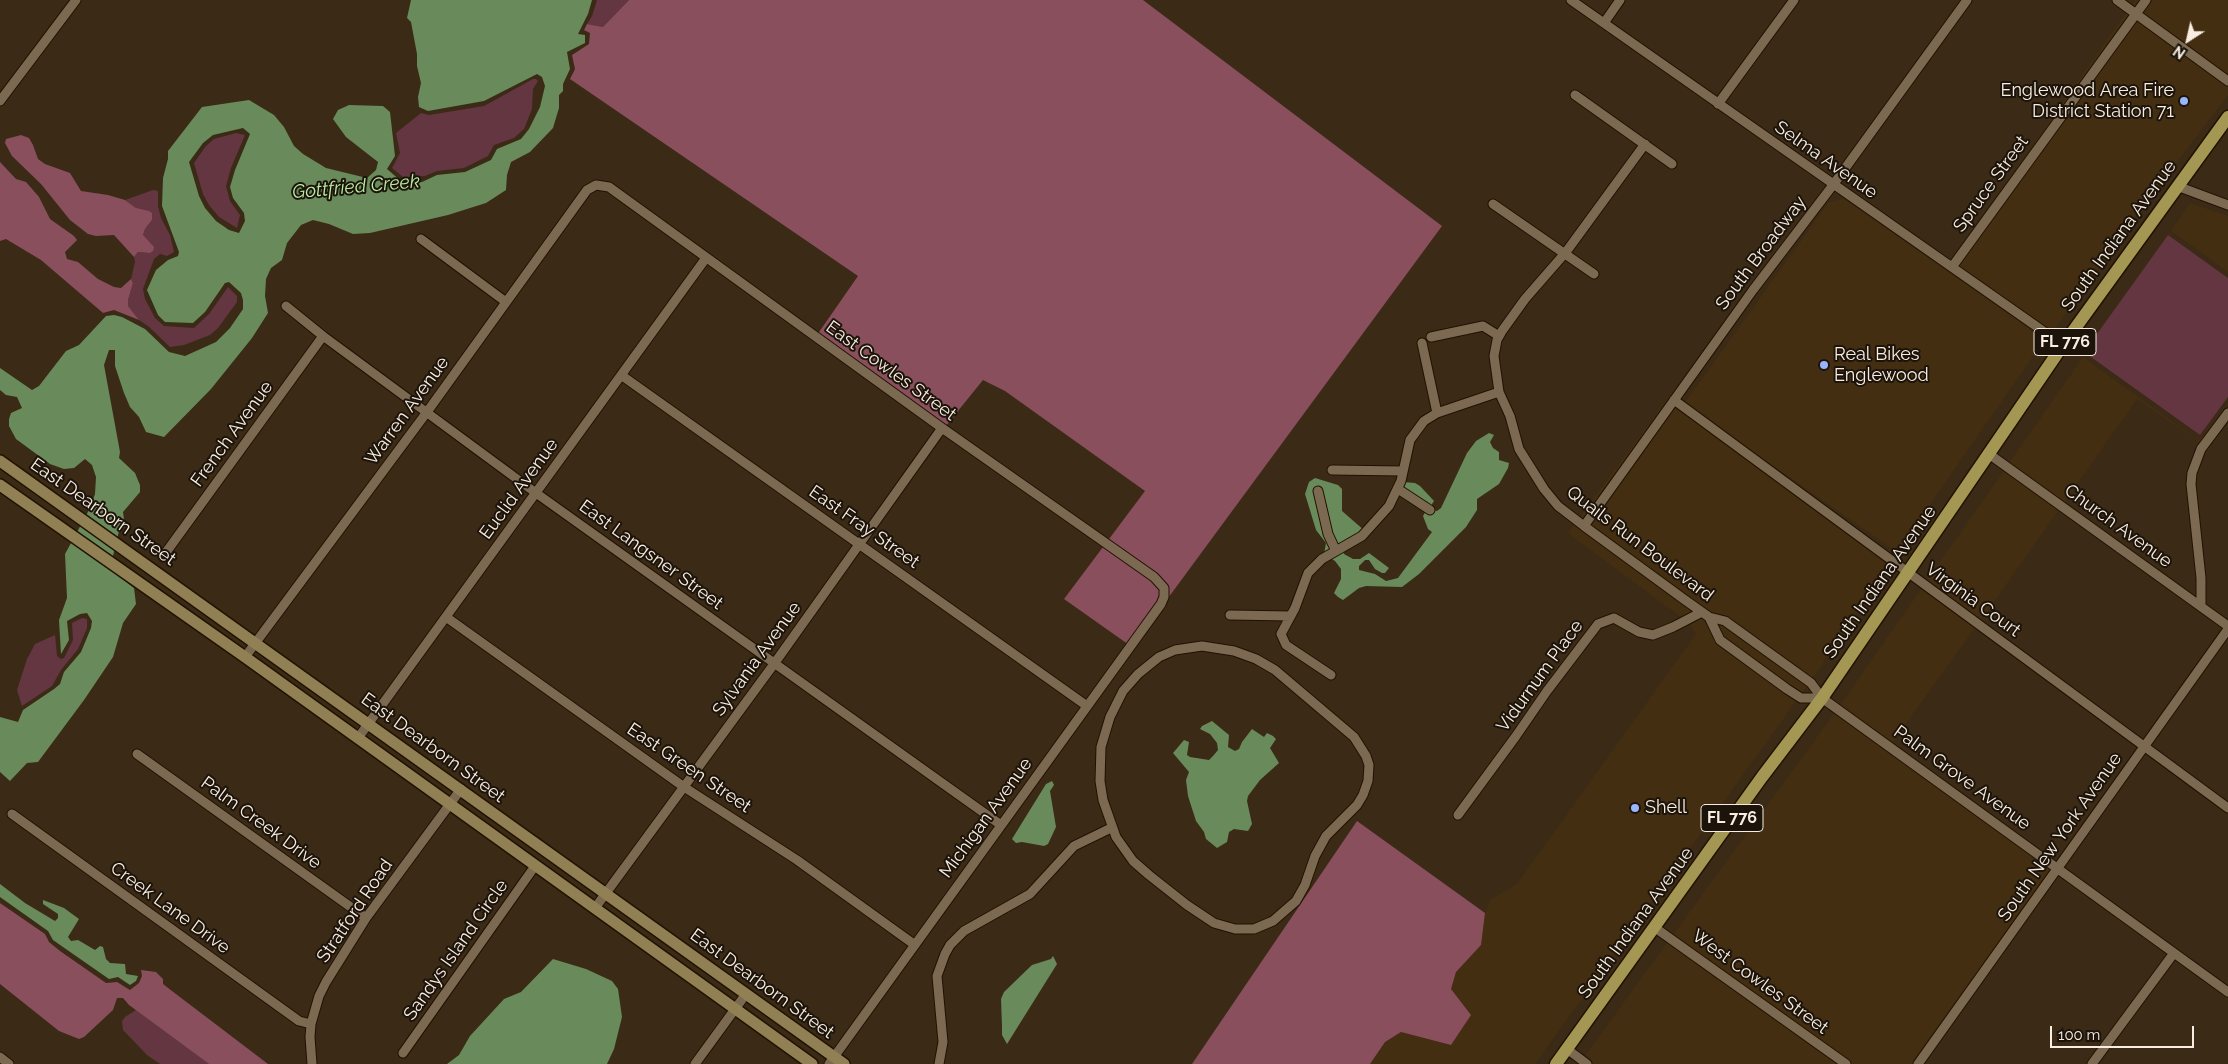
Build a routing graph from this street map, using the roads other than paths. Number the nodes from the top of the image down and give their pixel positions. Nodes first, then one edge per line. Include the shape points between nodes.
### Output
1 (76, 0) edge
2 (1571, 0) edge
3 (1620, 0) edge
4 (1794, 0) edge
5 (1967, 0) edge
6 (2118, 0) edge
7 (2146, 0) edge
8 (2136, 13) junction
9 (1604, 23) junction
10 (2228, 81) edge
11 (1575, 95) dead end
12 (0, 101) edge
13 (1718, 104) junction
14 (2228, 116) edge
15 (1645, 144) junction
16 (1672, 164) dead end
17 (596, 185) joint
18 (1834, 185) junction
19 (2177, 186) junction
20 (1493, 204) dead end
21 (2228, 204) edge
22 (421, 239) dead end
23 (1564, 254) junction
24 (706, 258) junction
25 (1952, 267) junction
26 (1594, 274) dead end
27 (506, 302) junction
28 (286, 306) dead end
29 (323, 336) junction
30 (1500, 336) junction
31 (1431, 337) dead end
32 (1422, 344) dead end
33 (2063, 345) junction
34 (621, 375) junction
35 (1499, 392) junction
36 (1674, 400) junction
37 (427, 412) junction
38 (1437, 413) junction
39 (2228, 413) edge
40 (942, 428) junction
41 (1989, 454) junction
42 (0, 461) edge
43 (1332, 470) dead end
44 (1403, 471) junction
45 (0, 484) edge
46 (1398, 489) junction
47 (1318, 491) dead end
48 (536, 493) junction
49 (1430, 510) dead end
50 (1584, 526) junction
51 (860, 544) junction
52 (167, 551) dead end
53 (1336, 551) junction
54 (1909, 573) junction
55 (1164, 588) joint
56 (2201, 606) junction
57 (1706, 614) junction
58 (1230, 615) dead end
59 (1291, 616) junction
60 (446, 617) junction
61 (2228, 626) edge
62 (2228, 630) edge
63 (256, 642) junction
64 (245, 656) junction
65 (774, 664) junction
66 (1331, 676) dead end
67 (1822, 698) junction
68 (1087, 706) junction
69 (369, 724) junction
70 (358, 738) junction
71 (2144, 746) junction
72 (137, 754) dead end
73 (684, 787) junction
74 (461, 789) junction
75 (449, 805) junction
76 (2228, 808) edge
77 (12, 814) dead end
78 (1458, 815) dead end
79 (1001, 825) junction
80 (1111, 828) junction
81 (535, 866) junction
82 (2058, 868) junction
83 (606, 893) junction
84 (595, 908) junction
85 (366, 918) junction
86 (1654, 927) junction
87 (915, 945) junction
88 (2174, 953) junction
89 (2228, 992) edge
90 (746, 994) junction
91 (735, 1009) junction
92 (312, 1024) junction
93 (1567, 1049) junction
94 (403, 1053) dead end
95 (0, 1057) edge
96 (832, 1061) edge
97 (9, 1064) edge
98 (312, 1064) edge
99 (695, 1064) edge
100 (812, 1064) edge
101 (844, 1064) edge
102 (939, 1064) edge
103 (1556, 1064) edge
104 (1587, 1064) edge
105 (1846, 1064) edge
106 (1918, 1064) edge
107 (2092, 1064) edge

1 - 12 street
2 - 9 street, Selma Avenue
3 - 9 street
4 - 13 street
5 - 18 street, South Broadway
6 - 8 street
7 - 8 street, Spruce Street
8 - 10 street
8 - 25 street, Spruce Street
9 - 13 street, Selma Avenue
11 - 15 street
13 - 18 street, Selma Avenue
14 - 19 main road, South Indiana Avenue / FL 776
15 - 16 street
15 - 23 street, Quails Run Boulevard
17 - 24 street, East Cowles Street via 609,187
17 - 27 street, Warren Avenue via 587,190
18 - 25 street, Selma Avenue
18 - 36 street, South Broadway via 1806,218
19 - 21 street
19 - 33 main road, South Indiana Avenue / FL 776
20 - 23 street
22 - 27 street
23 - 26 street
23 - 30 street, Quails Run Boulevard via 1525,299
24 - 34 street, Euclid Avenue
24 - 40 street, East Cowles Street
25 - 33 street, Selma Avenue
27 - 37 street, Warren Avenue
28 - 29 street, East Langsner Street
29 - 37 street, East Langsner Street
29 - 52 street, French Avenue
30 - 31 street via 1484,326
30 - 35 street, Quails Run Boulevard via 1494,356
32 - 38 street
33 - 41 main road, South Indiana Avenue / FL 776
34 - 48 street, Euclid Avenue
34 - 51 street, East Fray Street
35 - 38 street
35 - 50 street, Quails Run Boulevard via 1510,416 1514,439 1524,458 1558,506
36 - 50 street, South Broadway
36 - 54 street, Virginia Court
37 - 48 street, East Langsner Street
37 - 63 street, Warren Avenue
38 - 44 street via 1424,421 1410,440
39 - 56 street via 2202,448 2192,473
40 - 51 street, Sylvania Avenue
40 - 55 street, East Cowles Street via 1154,577
41 - 54 main road, South Indiana Avenue / FL 776
41 - 56 street, Church Avenue
42 - 63 main road, East Dearborn Street
43 - 44 street
44 - 46 street
45 - 64 main road, East Dearborn Street
46 - 49 street
46 - 53 street via 1370,530
47 - 53 street via 1328,534
48 - 60 street, Euclid Avenue
48 - 65 street, East Langsner Street
50 - 57 street, Quails Run Boulevard
51 - 65 street, Sylvania Avenue
51 - 68 street, East Fray Street
53 - 59 street via 1308,573
54 - 67 main road, South Indiana Avenue / FL 776
54 - 71 street, Virginia Court
55 - 68 street, Michigan Avenue via 1161,604
56 - 61 street, Church Avenue
57 - 67 street, Quails Run Boulevard via 1725,621 1811,683
57 - 67 street, Quails Run Boulevard via 1720,640 1787,689 1801,698
57 - 78 street, Vidurnum Place via 1653,634 1639,632 1617,619 1598,624
58 - 59 street
59 - 66 street via 1281,634 1286,644
60 - 69 street, Euclid Avenue
60 - 73 street, East Green Street
62 - 71 street, South New York Avenue
63 - 64 street, Warren Avenue
63 - 69 main road, East Dearborn Street
64 - 70 main road, East Dearborn Street
65 - 73 street, Sylvania Avenue
65 - 79 street, East Langsner Street
67 - 82 street, Palm Grove Avenue
67 - 86 main road, South Indiana Avenue / FL 776
68 - 79 street, Michigan Avenue
69 - 70 street, Euclid Avenue
69 - 74 main road, East Dearborn Street
70 - 75 main road, East Dearborn Street
71 - 76 street, Virginia Court
71 - 82 street, South New York Avenue
72 - 85 street, Palm Creek Drive
73 - 83 street, Sylvania Avenue
73 - 87 street, East Green Street via 791,856
74 - 75 street, Stratford Road
74 - 83 main road, East Dearborn Street
75 - 81 main road, East Dearborn Street
75 - 85 street, Stratford Road
77 - 92 street, Creek Lane Drive via 299,1021
79 - 87 street, Michigan Avenue
80 - 80 street via 1103,800 1100,764 1110,717 1123,691 1138,674 1175,650 1219,647 1266,665 1354,738 1366,756 1369,774 1363,794 1326,836 1301,894 1282,915 1254,929 1227,928 1199,914 1137,865
80 - 102 street via 1074,846 1030,894 964,931 944,954 937,976 943,1042
81 - 84 main road, East Dearborn Street
81 - 94 street, Sandys Island Circle
82 - 88 street, Palm Grove Avenue
82 - 106 street, South New York Avenue
83 - 84 street, Sylvania Avenue
83 - 90 main road, East Dearborn Street
84 - 91 main road, East Dearborn Street
85 - 92 street, Stratford Road via 326,982
86 - 93 main road, South Indiana Avenue / FL 776
86 - 105 street, West Cowles Street
87 - 96 street, Michigan Avenue
88 - 89 street, Palm Grove Avenue
88 - 107 street
90 - 91 street
90 - 96 main road, East Dearborn Street
91 - 99 street
91 - 100 main road, East Dearborn Street
92 - 98 street, Stratford Road
93 - 103 main road, South Indiana Avenue / FL 776
93 - 104 street
95 - 97 street
96 - 101 main road, East Dearborn Street

